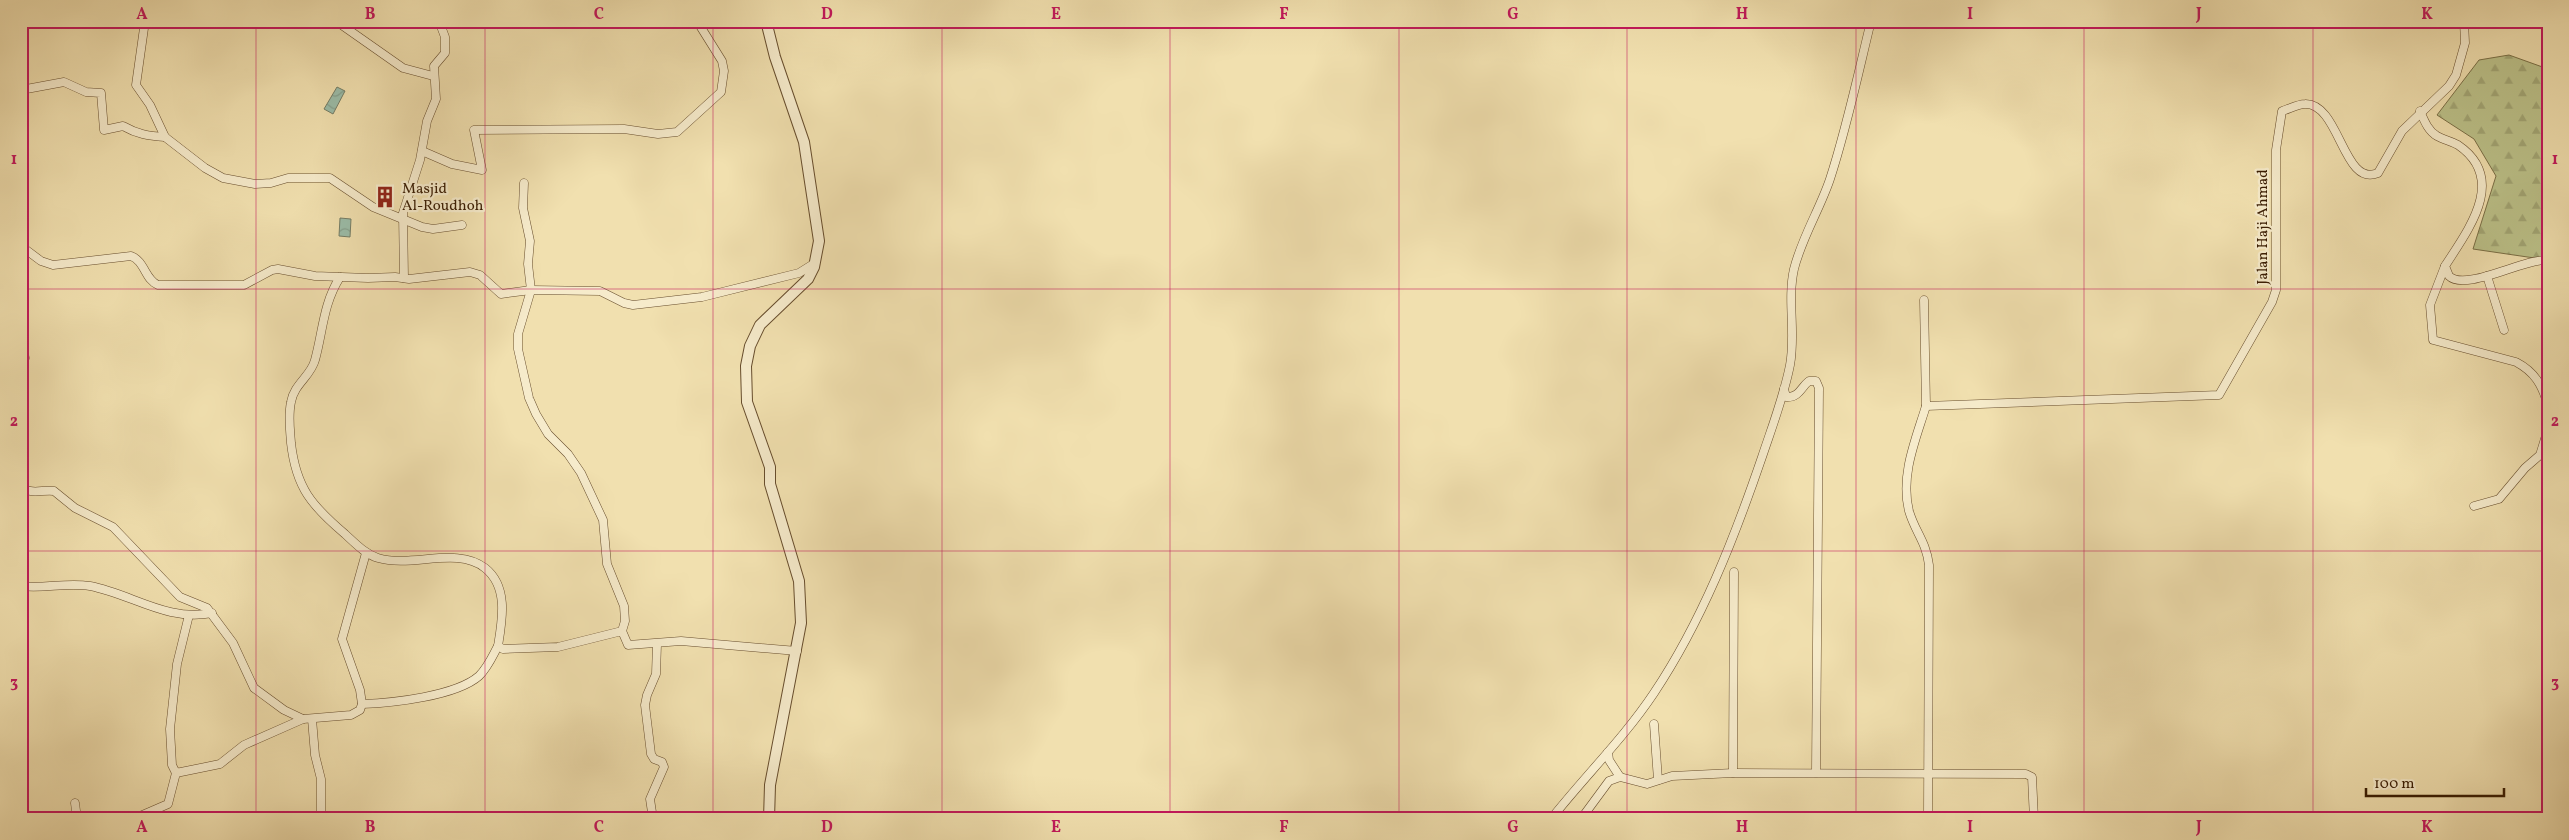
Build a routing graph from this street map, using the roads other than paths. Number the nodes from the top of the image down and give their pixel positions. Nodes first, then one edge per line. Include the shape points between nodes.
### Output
1 (145, 21) edge
2 (336, 21) edge
3 (439, 21) edge
4 (697, 21) edge
5 (766, 21) edge
6 (1870, 21) edge
7 (2464, 21) edge
8 (433, 76) junction
9 (21, 90) edge
10 (2420, 111) junction
11 (165, 136) junction
12 (422, 151) junction
13 (524, 183) dead end
14 (403, 220) junction
15 (462, 225) dead end
16 (21, 246) edge
17 (2548, 260) edge
18 (815, 263) junction
19 (2445, 266) junction
20 (2487, 276) junction
21 (340, 278) junction
22 (404, 278) junction
23 (531, 290) junction
24 (1924, 300) dead end
25 (2504, 330) dead end
26 (21, 340) edge
27 (21, 371) edge
28 (1784, 389) junction
29 (2548, 405) edge
30 (1926, 406) junction
31 (2548, 429) edge
32 (21, 483) edge
33 (2474, 506) dead end
34 (366, 553) junction
35 (1734, 572) dead end
36 (21, 586) edge
37 (212, 613) junction
38 (189, 615) junction
39 (622, 631) junction
40 (657, 644) junction
41 (498, 646) junction
42 (797, 651) junction
43 (362, 704) junction
44 (303, 719) junction
45 (312, 719) junction
46 (1654, 724) dead end
47 (1608, 752) junction
48 (176, 772) junction
49 (1733, 773) junction
50 (1816, 773) junction
51 (1928, 774) junction
52 (1620, 777) junction
53 (1658, 780) junction
54 (75, 803) dead end
55 (138, 817) dead end
56 (77, 819) edge
57 (321, 819) edge
58 (653, 819) edge
59 (769, 819) edge
60 (1551, 819) edge
61 (1581, 819) edge
62 (1928, 819) edge
63 (2034, 819) edge

1 - 11 street via 136,85
2 - 8 street via 403,68
3 - 8 street via 445,38 445,53 434,66
4 - 12 street via 722,61 721,92 677,132 474,130 482,170 452,164
5 - 18 street via 805,149 817,217
6 - 28 street via 1830,178 1794,268 1792,353
7 - 10 street, Jalan Haji Ahmad via 2465,43 2456,75 2449,86
8 - 12 street via 436,99 427,120
9 - 11 street via 64,82 86,92 101,92 104,130 123,126 146,136
10 - 19 street via 2435,135 2459,146 2481,178 2475,218
10 - 30 street, Jalan Haji Ahmad via 2394,141 2378,173 2369,175 2357,170 2327,118 2314,106 2304,104 2282,111 2276,150 2276,290 2268,310 2219,395
11 - 14 street via 223,178 256,184 271,184 288,178 330,178 360,200
12 - 14 street
13 - 23 street via 523,208 530,241
14 - 15 street via 433,229
14 - 22 street
16 - 21 street via 41,261 53,265 132,256 139,259 158,285 244,285 278,269
17 - 20 street via 2534,260
18 - 23 street via 799,273 702,297 657,303 624,303 600,291
18 - 42 street via 804,283 768,315 755,332 745,377 747,402 770,467 770,484 799,581 801,623
19 - 20 street via 2453,280
19 - 29 street via 2430,305 2432,340 2516,362 2529,369 2542,386
20 - 25 street
21 - 22 street
21 - 34 street via 330,292 315,361 292,396 289,426 294,463 306,496
22 - 23 street via 427,279 470,272 502,294
23 - 39 street via 517,338 529,398 544,427 581,473 603,520 607,564 624,606
24 - 30 street
26 - 27 street via 25,358
28 - 47 street via 1750,492 1709,592 1654,693
28 - 50 street via 1786,396 1790,397 1798,394 1809,381 1816,381 1819,388
30 - 51 street via 1913,440 1907,490 1908,509 1924,543 1929,565
31 - 33 street via 2540,455 2499,499
32 - 37 street via 29,492 54,491 76,508 108,524 171,590 184,600 204,605
34 - 41 street via 378,558 409,561 460,557 474,560 497,585 502,603
34 - 43 street via 342,639 355,670
35 - 49 street
36 - 38 street via 92,586 144,605
37 - 38 street
37 - 44 street via 233,642 254,688 284,710
38 - 48 street via 177,664 170,729 172,765
39 - 40 street via 628,645
39 - 41 street via 558,647 506,650
40 - 42 street via 708,642
40 - 58 street via 656,674 645,705 651,754 664,767 650,800
41 - 43 street via 483,672 455,689
42 - 59 street via 770,785
43 - 45 street via 358,712 351,715
44 - 45 street
44 - 48 street via 244,745 220,764
45 - 57 street via 321,779
46 - 53 street
47 - 52 street via 1609,760
47 - 60 street
48 - 55 street via 168,804
49 - 50 street
49 - 53 street via 1672,776
50 - 51 street
51 - 62 street
51 - 63 street via 2030,774 2034,784
52 - 53 street via 1641,783
52 - 61 street via 1609,781
54 - 56 street

